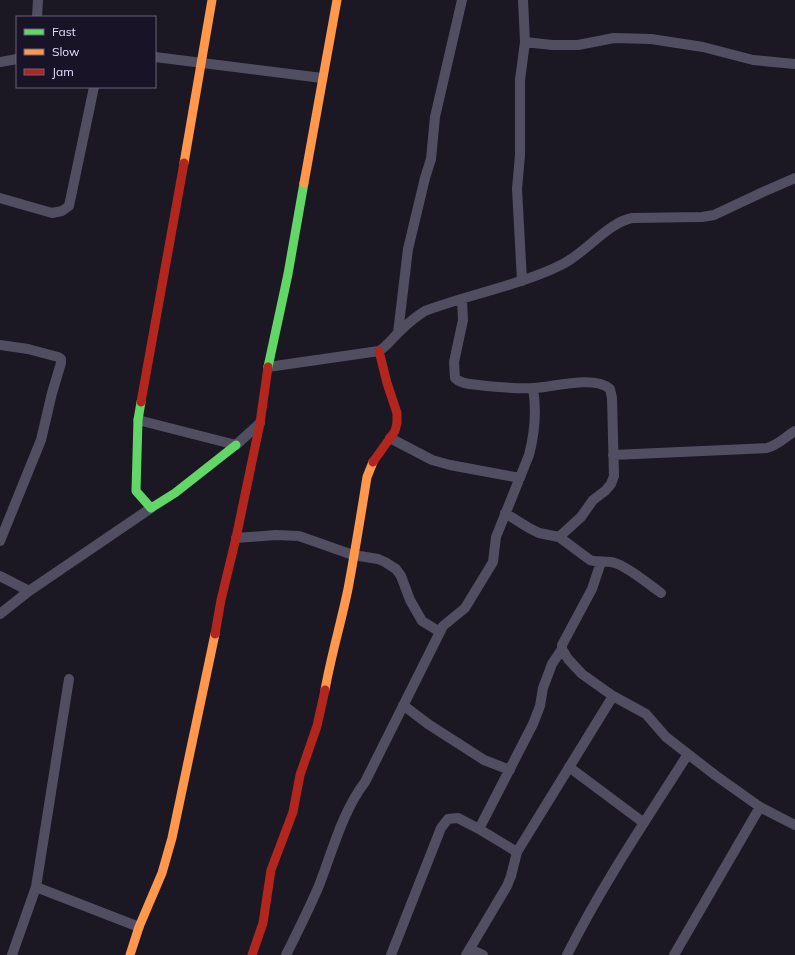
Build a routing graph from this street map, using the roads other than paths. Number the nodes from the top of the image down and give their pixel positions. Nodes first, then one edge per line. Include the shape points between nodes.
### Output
1 (38, 0) edge
2 (212, 0) edge
3 (337, 0) edge
4 (462, 0) edge
5 (523, 0) edge
6 (37, 16) edge
7 (525, 42) junction
8 (156, 57) edge
9 (16, 59) edge
10 (0, 62) edge
11 (201, 63) junction
12 (795, 64) edge
13 (322, 78) junction
14 (94, 88) edge
15 (795, 178) edge
16 (0, 198) edge
17 (522, 281) junction
18 (462, 299) junction
19 (398, 333) junction
20 (0, 345) edge
21 (379, 351) junction
22 (268, 368) junction
23 (533, 388) junction
24 (138, 420) junction
25 (260, 423) junction
26 (795, 431) edge
27 (390, 438) junction
28 (236, 444) junction
29 (613, 455) junction
30 (520, 478) junction
31 (151, 508) junction
32 (505, 513) junction
33 (559, 537) junction
34 (236, 538) junction
35 (0, 541) edge
36 (353, 554) junction
37 (601, 562) junction
38 (0, 576) edge
39 (29, 591) junction
40 (661, 593) dead end
41 (0, 614) edge
42 (440, 632) junction
43 (562, 649) junction
44 (69, 679) dead end
45 (612, 696) junction
46 (403, 705) junction
47 (688, 754) junction
48 (569, 768) junction
49 (510, 770) junction
50 (760, 807) junction
51 (644, 823) junction
52 (795, 825) edge
53 (479, 829) junction
54 (517, 852) junction
55 (36, 887) junction
56 (139, 928) junction
57 (468, 952) edge
58 (12, 955) edge
59 (130, 955) edge
60 (252, 955) edge
61 (286, 955) edge
62 (391, 955) edge
63 (483, 955) edge
64 (567, 955) edge
65 (674, 955) edge

1 - 6 street
2 - 11 street
3 - 13 street
4 - 19 street via 435,117 431,159 408,249
5 - 7 street
7 - 12 street via 578,45 614,38 651,40 703,47 753,60
7 - 17 street via 520,80 520,155 517,189
8 - 11 street
9 - 10 street
11 - 13 street
11 - 24 street
13 - 22 street via 288,274
14 - 16 street via 69,206 52,213
15 - 17 street via 714,215 624,220 570,260
17 - 18 street
18 - 19 street via 425,311
18 - 23 street via 463,320 454,362 455,378 458,381 483,386
19 - 21 street
20 - 35 street via 28,349 61,359 41,440
21 - 22 street
21 - 27 street via 396,413 397,423
22 - 25 street
23 - 29 street via 583,383 606,386 612,398
23 - 30 street via 535,430
24 - 28 street
24 - 31 street via 136,492
25 - 28 street
25 - 34 street
26 - 29 street via 780,443 766,448
27 - 30 street via 432,460
27 - 36 street via 375,458 367,477
28 - 31 street via 175,493
29 - 33 street via 614,476 611,484
30 - 32 street
31 - 39 street
32 - 33 street via 539,533
32 - 42 street via 496,537 493,562 465,608 443,626
33 - 37 street via 590,560
34 - 36 street via 276,534 299,536
34 - 56 street via 172,838 162,872
36 - 42 street via 391,564 401,576 422,621
36 - 60 street via 324,699 300,775 293,812 271,870 263,923
37 - 40 street via 614,562 622,566
37 - 43 street via 592,589
38 - 39 street
39 - 41 street
42 - 46 street
43 - 45 street via 582,674
43 - 49 street via 552,664 533,724
44 - 55 street
45 - 47 street via 646,714 658,730
45 - 48 street
46 - 49 street via 484,760
46 - 61 street via 365,782 356,793 317,889
47 - 50 street
47 - 51 street
48 - 51 street
48 - 54 street
49 - 53 street
50 - 52 street
50 - 65 street
51 - 64 street via 608,879
53 - 54 street
53 - 62 street via 458,818 448,819 441,828
54 - 57 street via 507,886
55 - 56 street
55 - 58 street
56 - 59 street
57 - 63 street

